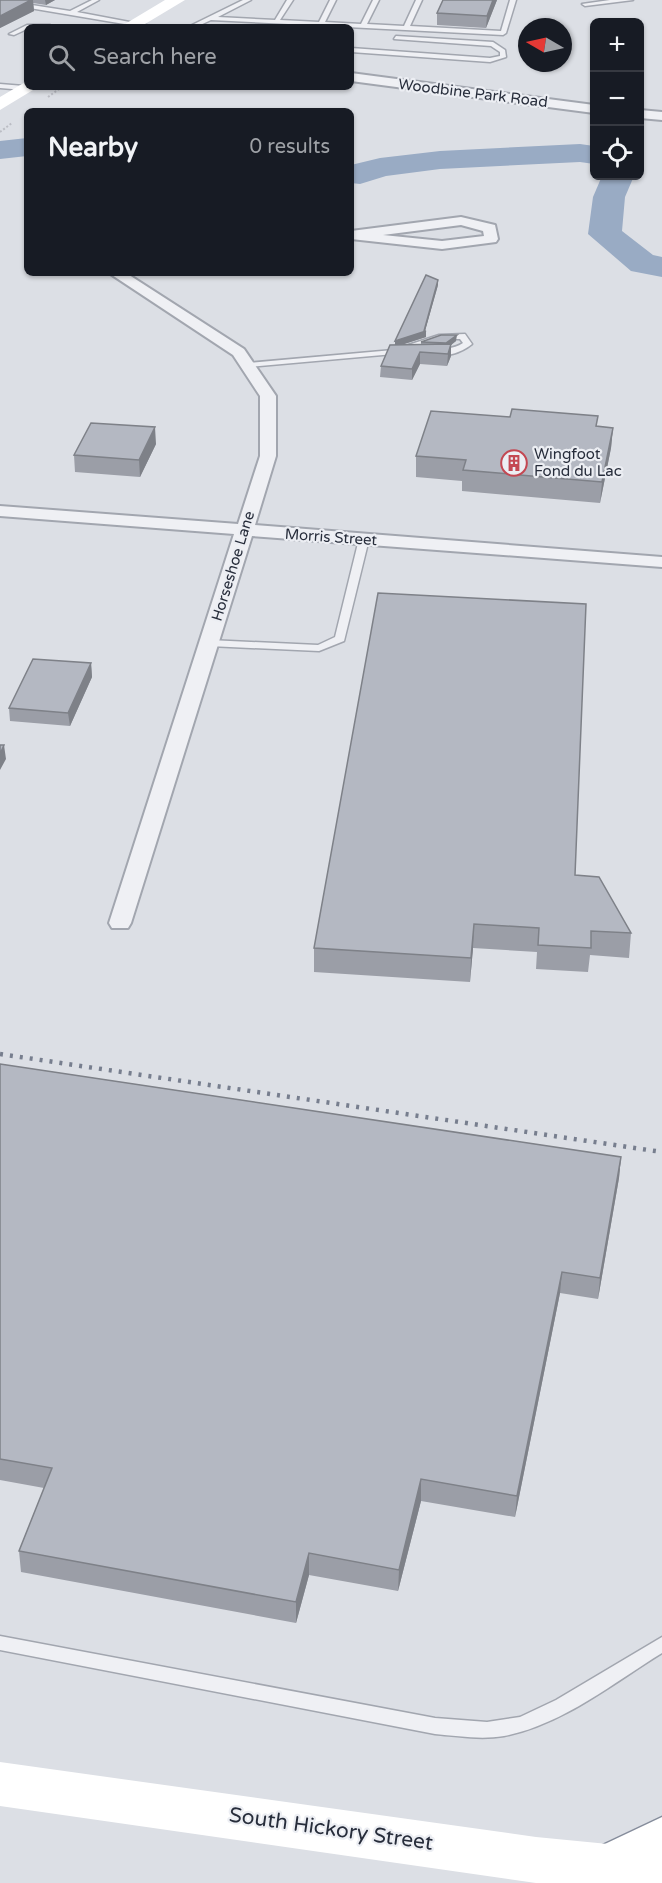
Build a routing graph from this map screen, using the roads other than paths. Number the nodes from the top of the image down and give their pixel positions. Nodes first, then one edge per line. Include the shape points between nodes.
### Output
1 (0, 0) edge
2 (96, 0) edge
3 (177, 0) edge
4 (248, 0) edge
5 (290, 0) edge
6 (333, 0) edge
7 (376, 0) edge
8 (419, 0) edge
9 (513, 0) edge
10 (630, 0) edge
11 (585, 4) dead end
12 (71, 13) junction
13 (210, 18) junction
14 (276, 21) junction
15 (126, 24) edge
16 (133, 24) edge
17 (197, 24) edge
18 (321, 24) joint
19 (354, 26) edge
20 (363, 26) junction
21 (24, 28) edge
22 (406, 28) junction
23 (12, 34) dead end
24 (396, 38) dead end
25 (354, 50) edge
26 (354, 76) edge
27 (0, 86) edge
28 (24, 87) edge
29 (24, 88) edge
30 (0, 105) edge
31 (590, 109) edge
32 (644, 114) edge
33 (662, 116) edge
34 (356, 235) edge
35 (121, 276) edge
36 (394, 352) junction
37 (247, 365) junction
38 (0, 511) edge
39 (245, 530) junction
40 (364, 539) junction
41 (662, 562) edge
42 (209, 643) junction
43 (120, 923) dead end
44 (0, 1643) edge
45 (662, 1644) edge
46 (0, 1784) edge
47 (662, 1840) edge
48 (608, 1867) junction
49 (662, 1877) edge

1 - 12 lane
2 - 12 lane
3 - 16 main road
4 - 13 lane
5 - 14 lane
6 - 18 lane
7 - 20 lane
8 - 22 lane
9 - 22 lane via 503,33
10 - 11 lane
12 - 15 lane
13 - 14 lane
13 - 17 lane
14 - 18 lane
19 - 20 lane
20 - 22 lane
21 - 23 lane
24 - 25 lane via 493,44 503,51 503,57 490,60
26 - 31 street, Woodbine Park Road
27 - 28 lane
29 - 30 main road
32 - 33 street
34 - 34 street via 434,246 491,239 490,228 461,221
35 - 37 street, Horseshoe Lane via 239,352
36 - 36 lane via 448,335 462,336 468,344 457,351
36 - 37 lane
37 - 39 street, Horseshoe Lane via 268,396 268,456
38 - 39 street, Morris Street
39 - 40 street, Morris Street
39 - 42 street, Horseshoe Lane
40 - 41 street, Morris Street
40 - 42 lane via 340,639 319,648
42 - 43 street, Horseshoe Lane
44 - 45 lane via 435,1726 471,1729 505,1728 537,1718
46 - 48 main road, South Hickory Street
47 - 48 main road
48 - 49 main road, South Hickory Street

